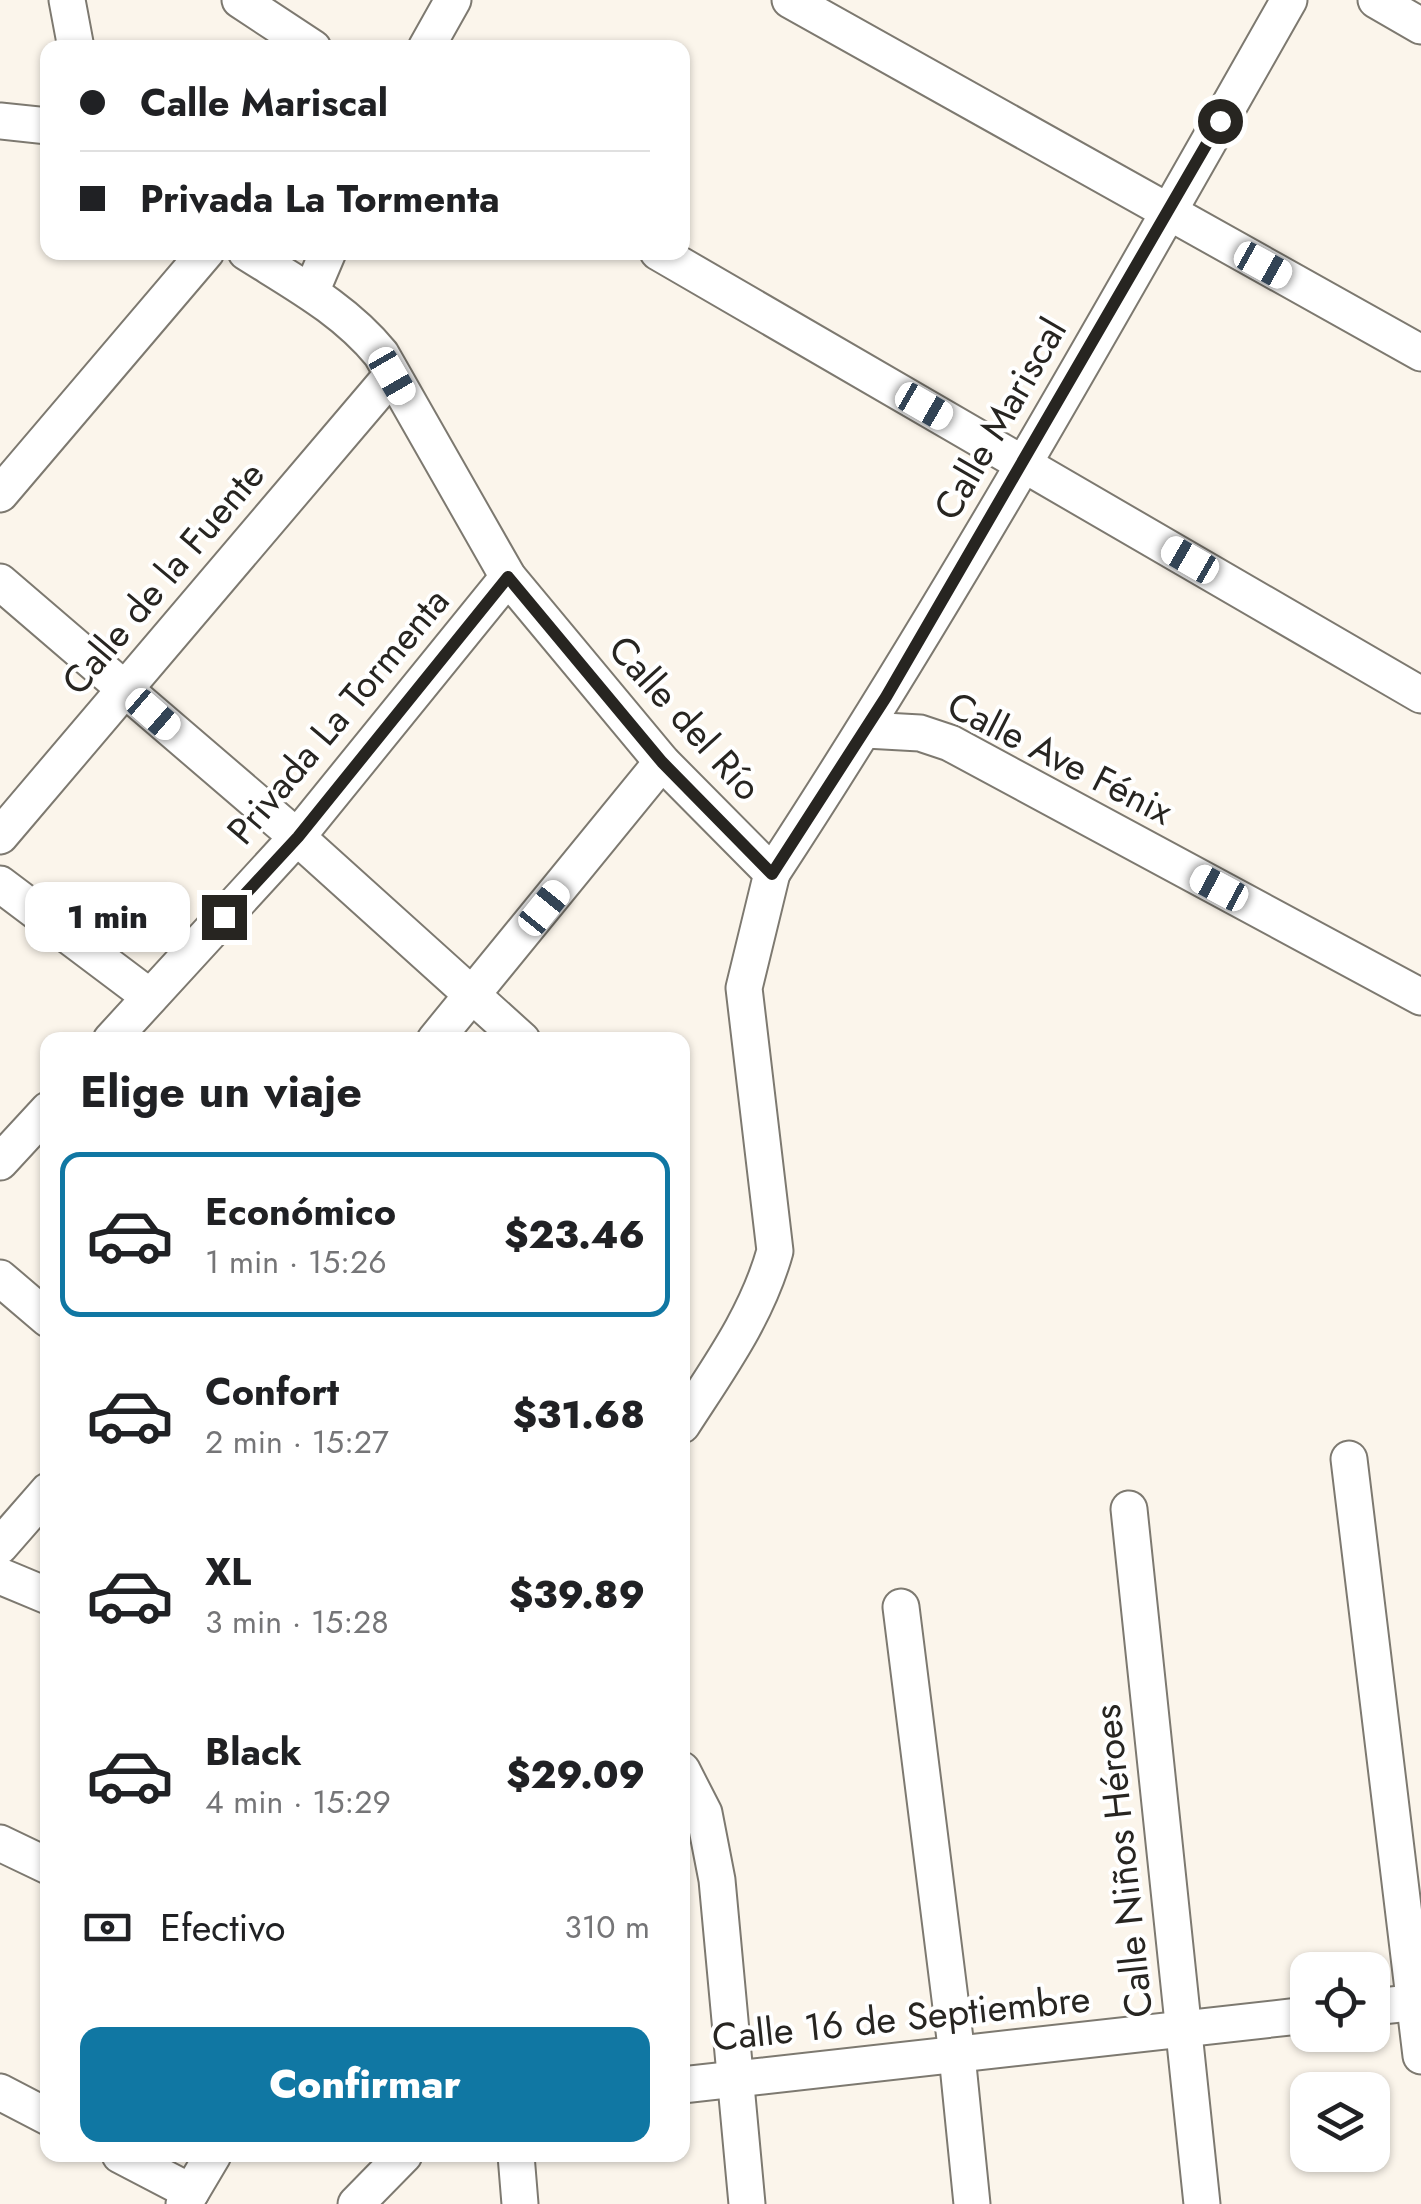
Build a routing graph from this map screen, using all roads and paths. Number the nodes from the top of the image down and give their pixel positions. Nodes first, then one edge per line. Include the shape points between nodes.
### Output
1 (67, 0) edge
2 (240, 0) edge
3 (452, 0) edge
4 (790, 0) edge
5 (1289, 0) edge
6 (1376, 0) edge
7 (1421, 26) edge
8 (74, 40) edge
9 (301, 40) edge
10 (430, 40) edge
11 (0, 121) edge
12 (40, 125) edge
13 (1169, 212) junction
14 (199, 260) edge
15 (259, 260) edge
16 (325, 260) edge
17 (672, 260) edge
18 (311, 292) junction
19 (1421, 353) edge
20 (392, 376) junction
21 (1024, 463) junction
22 (0, 494) edge
23 (508, 577) junction
24 (0, 582) edge
25 (124, 689) junction
26 (1421, 695) edge
27 (866, 730) junction
28 (662, 762) junction
29 (0, 836) edge
30 (298, 837) junction
31 (772, 874) junction
32 (0, 884) edge
33 (472, 996) junction
34 (150, 997) junction
35 (1421, 997) edge
36 (118, 1032) edge
37 (442, 1032) edge
38 (513, 1032) edge
39 (40, 1119) edge
40 (0, 1162) edge
41 (0, 1278) edge
42 (40, 1312) edge
43 (690, 1413) edge
44 (1349, 1459) dead end
45 (40, 1501) edge
46 (1128, 1509) dead end
47 (0, 1546) edge
48 (0, 1576) edge
49 (40, 1593) edge
50 (902, 1608) dead end
51 (690, 1786) edge
52 (0, 1843) edge
53 (40, 1862) edge
54 (1418, 2002) edge
55 (1390, 2006) edge
56 (1290, 2017) edge
57 (1183, 2028) junction
58 (957, 2055) junction
59 (1421, 2056) edge
60 (736, 2080) junction
61 (690, 2084) edge
62 (0, 2092) edge
63 (40, 2113) edge
64 (131, 2162) edge
65 (210, 2162) edge
66 (397, 2162) edge
67 (517, 2162) edge
68 (188, 2198) edge
69 (356, 2204) edge
70 (520, 2204) edge
71 (747, 2204) edge
72 (972, 2204) edge
73 (1202, 2204) edge

1 - 8 street
2 - 9 street
3 - 10 street
4 - 13 street
5 - 13 street, Calle Mariscal
6 - 7 street
11 - 12 street
13 - 19 street
13 - 21 street, Calle Mariscal
14 - 22 street
15 - 18 street, Calle del Río
16 - 18 street
17 - 21 street
18 - 20 street, Calle del Río via 361,330
20 - 23 street, Calle del Río
20 - 25 street, Calle de la Fuente
21 - 26 street
21 - 27 street, Calle Mariscal
23 - 28 street, Calle del Río
23 - 30 street, Privada La Tormenta
24 - 25 street
25 - 29 street, Calle de la Fuente
25 - 30 street
27 - 31 street, Calle Mariscal
27 - 35 street, Calle Ave Fénix via 920,733 950,743
28 - 31 street, Calle del Río
28 - 33 street
30 - 33 street
30 - 34 street, Privada La Tormenta
31 - 43 street via 744,988 775,1251 749,1319
32 - 34 street
33 - 37 street
33 - 38 street
34 - 36 street, Privada La Tormenta
39 - 40 street
41 - 42 street
44 - 54 street
45 - 47 street
46 - 57 street, Calle Niños Héroes
48 - 49 street
50 - 58 street
51 - 60 street via 712,1847
52 - 53 street
54 - 55 street
54 - 59 street
56 - 57 street, Calle 16 de Septiembre
57 - 58 street, Calle 16 de Septiembre
57 - 73 street, Calle Niños Héroes
58 - 60 street, Calle 16 de Septiembre
58 - 72 street
60 - 61 street, Calle 16 de Septiembre
60 - 71 street
62 - 63 street
64 - 68 street
65 - 68 street
66 - 69 street
67 - 70 street

